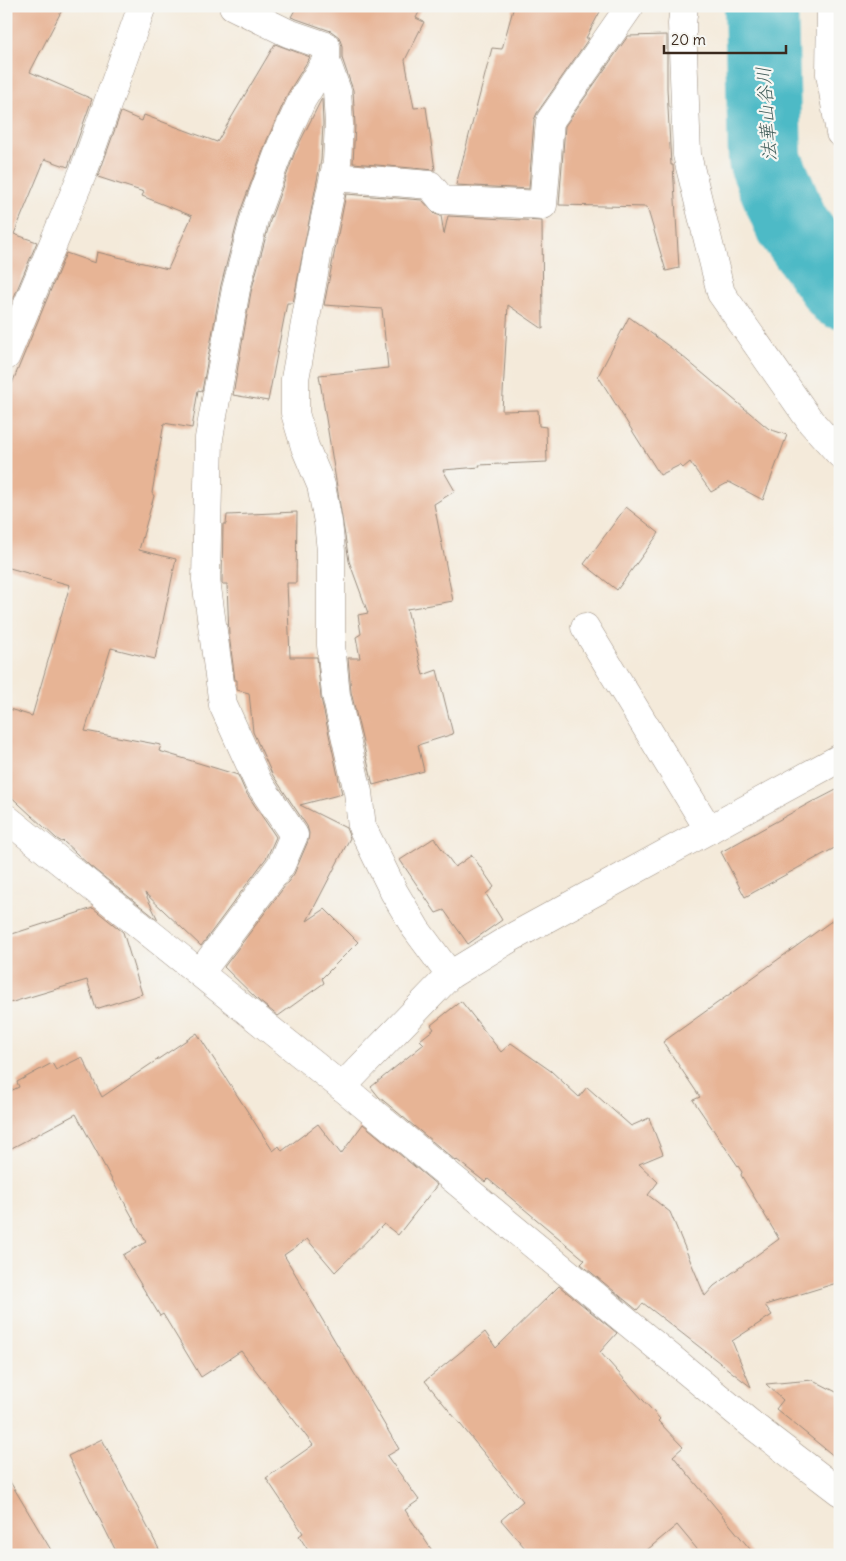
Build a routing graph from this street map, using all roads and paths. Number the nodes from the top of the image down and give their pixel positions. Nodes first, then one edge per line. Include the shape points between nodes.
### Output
1 (142, 6) edge
2 (233, 6) edge
3 (630, 6) edge
4 (684, 6) edge
5 (832, 6) edge
6 (326, 61) junction
7 (840, 133) edge
8 (334, 177) junction
9 (6, 356) edge
10 (840, 454) edge
11 (585, 627) dead end
12 (840, 758) edge
13 (6, 818) edge
14 (709, 830) junction
15 (200, 973) junction
16 (450, 975) junction
17 (342, 1087) junction
18 (840, 1492) edge

1 - 9 street via 84,170
2 - 6 street via 288,33 326,46
3 - 8 street via 550,121 543,205 442,200 430,185
4 - 10 street via 687,156 721,293 812,422
5 - 7 street via 830,74
6 - 8 street via 337,91 339,124
6 - 15 street via 298,108 255,216 236,289 209,438 206,580 223,705 258,782 294,835 281,865
8 - 16 street via 295,379 295,413 321,486 328,522 331,645 336,695 358,792 362,827 416,929
11 - 14 street
12 - 14 street
13 - 15 street
14 - 16 street via 509,939
15 - 17 street
16 - 17 street
17 - 18 street via 751,1424

